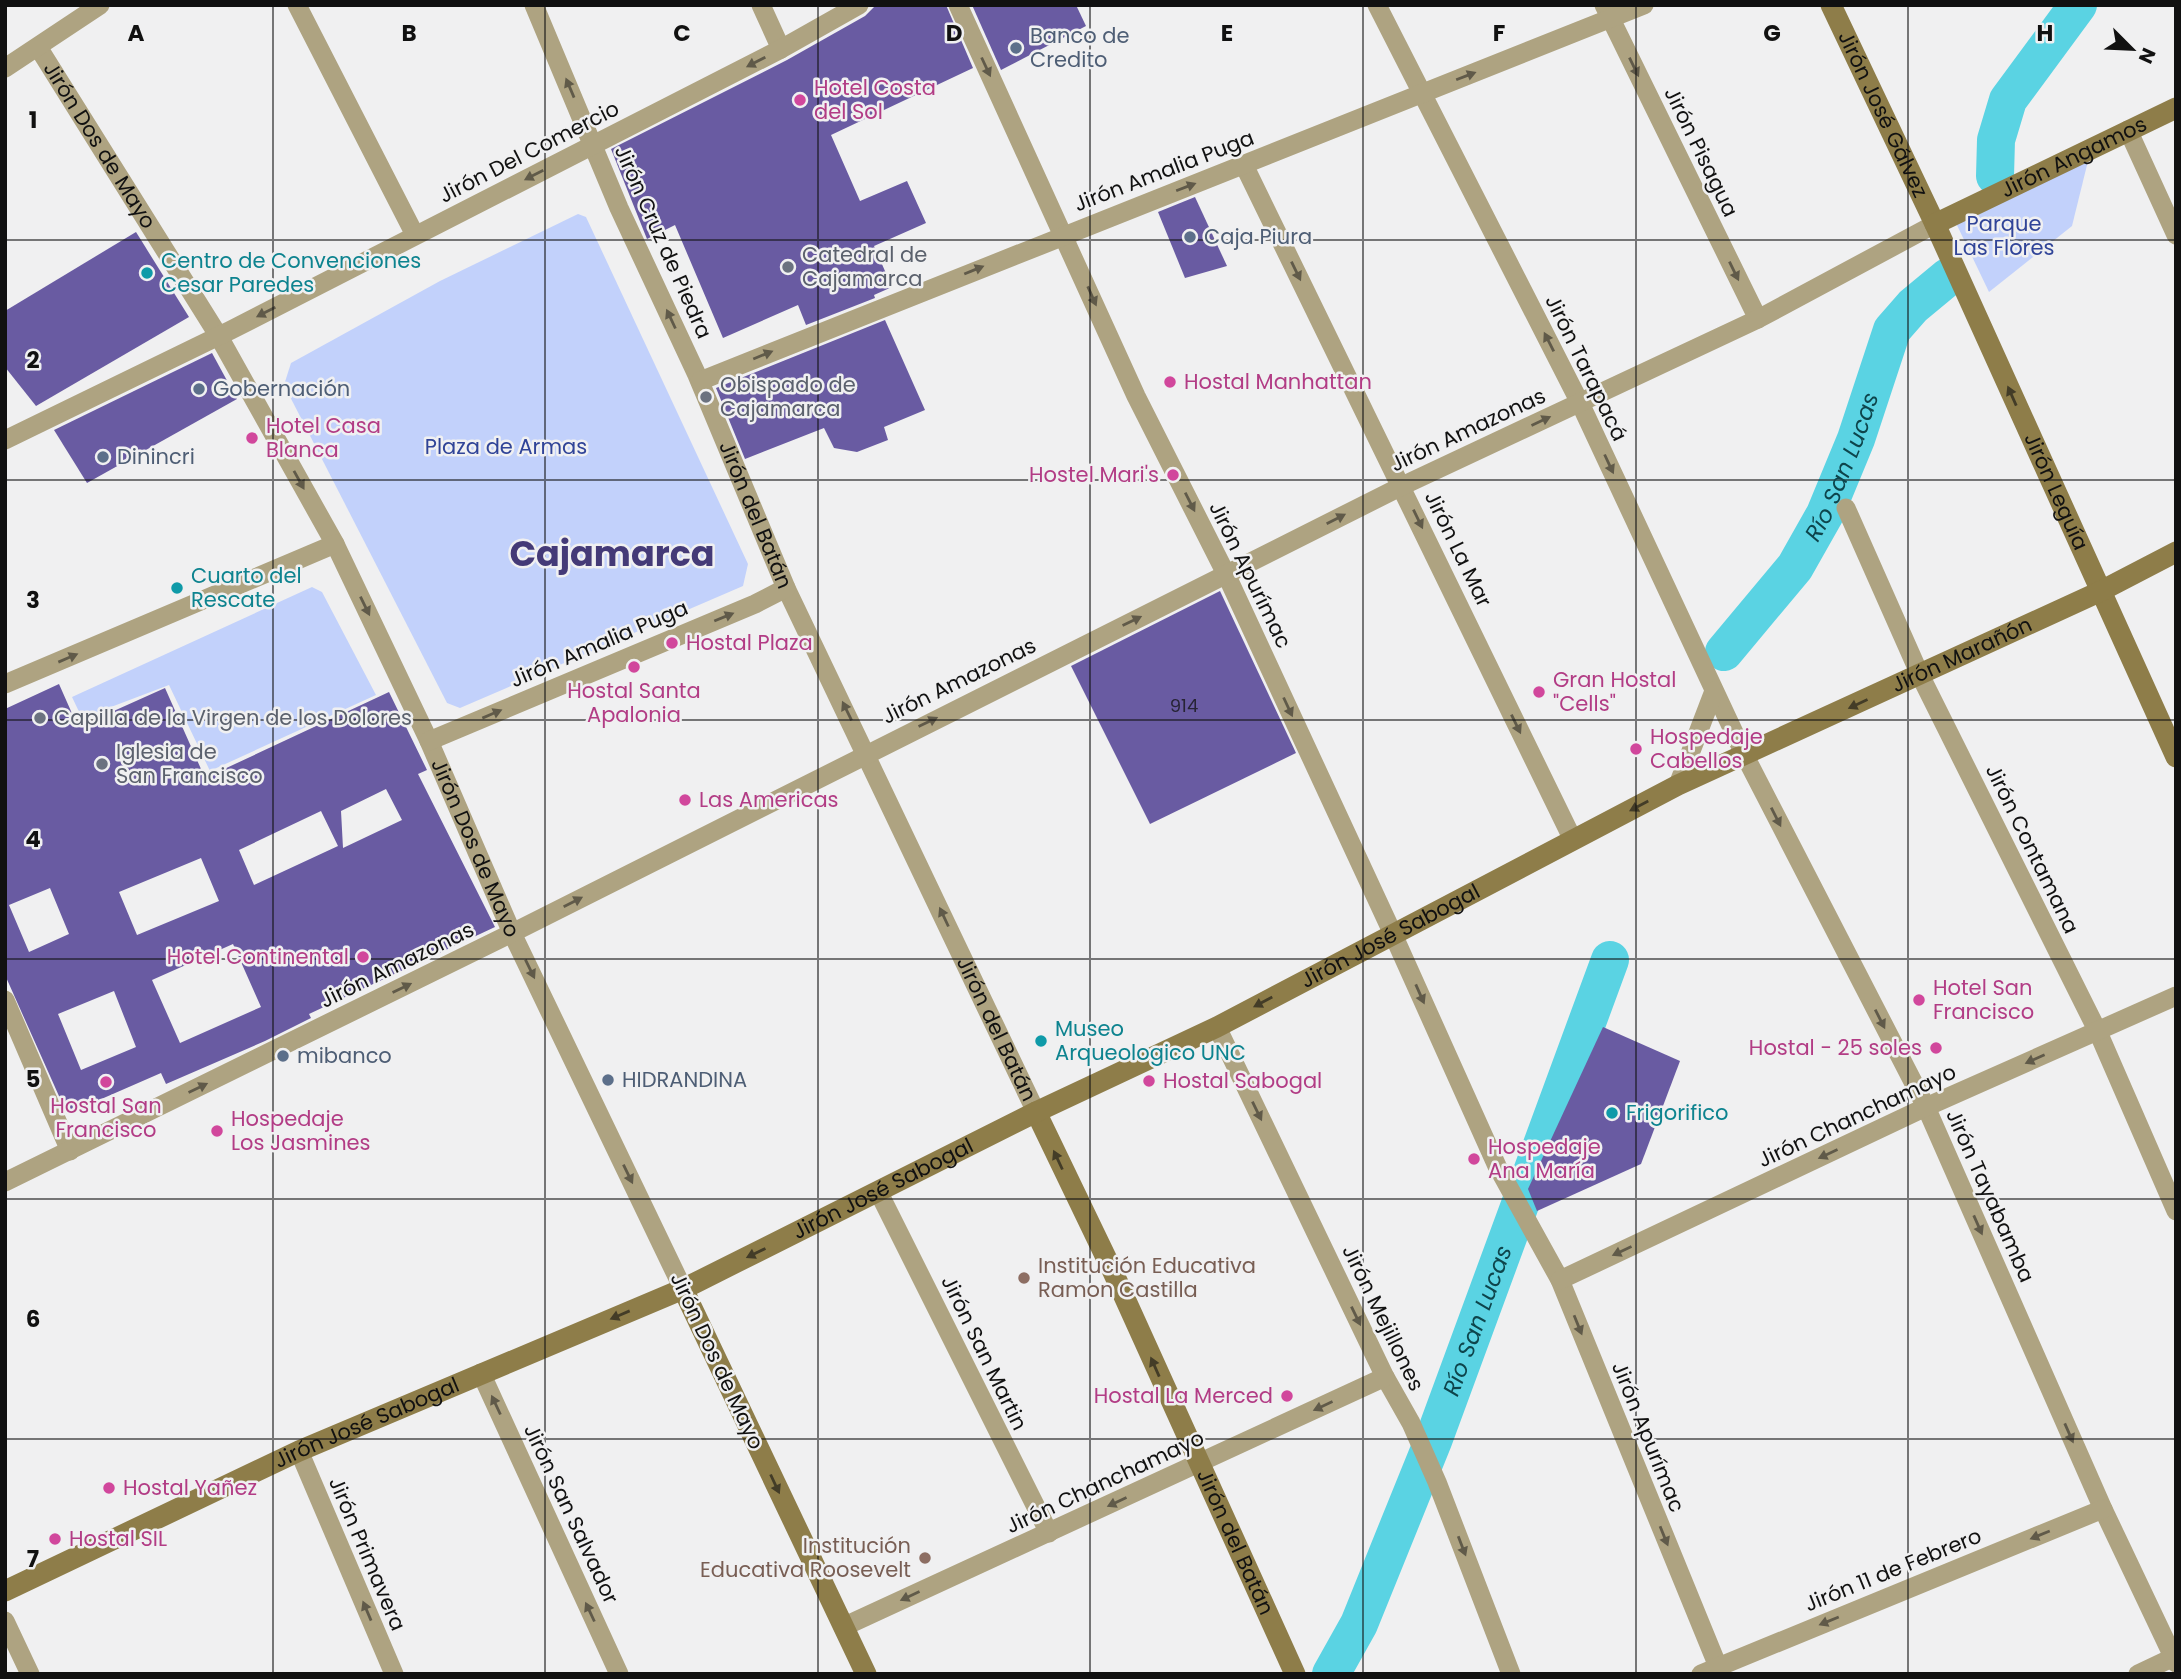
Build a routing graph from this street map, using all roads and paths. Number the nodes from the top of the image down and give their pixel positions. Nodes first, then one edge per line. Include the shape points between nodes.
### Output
1 (100, 5) edge
2 (298, 5) edge
3 (534, 5) edge
4 (761, 5) edge
5 (859, 5) edge
6 (958, 5) edge
7 (1377, 5) edge
8 (1644, 5) edge
9 (1831, 5) edge
10 (1608, 12) edge
11 (38, 47) junction
12 (780, 49) junction
13 (5, 68) edge
14 (1421, 94) junction
15 (2176, 108) edge
16 (2128, 130) junction
17 (594, 144) junction
18 (1244, 165) junction
19 (1935, 224) junction
20 (1063, 234) junction
21 (415, 235) junction
22 (2176, 235) edge
23 (1758, 319) junction
24 (218, 334) junction
25 (700, 381) junction
26 (1580, 403) junction
27 (5, 440) edge
28 (1402, 486) junction
29 (1846, 508) dead end
30 (335, 544) junction
31 (2176, 552) edge
32 (1226, 574) junction
33 (786, 588) junction
34 (2099, 592) junction
35 (1920, 675) junction
36 (5, 684) edge
37 (1714, 691) junction
38 (429, 741) junction
39 (867, 752) junction
40 (1745, 756) junction
41 (2176, 757) edge
42 (1678, 785) junction
43 (1573, 840) junction
44 (1392, 932) junction
45 (512, 933) junction
46 (2176, 996) edge
47 (5, 1000) edge
48 (1217, 1027) junction
49 (2098, 1032) junction
50 (1926, 1108) junction
51 (1036, 1112) junction
52 (71, 1151) junction
53 (5, 1182) edge
54 (879, 1193) junction
55 (2176, 1211) edge
56 (1560, 1280) junction
57 (683, 1289) junction
58 (481, 1373) junction
59 (1385, 1377) junction
60 (299, 1451) junction
61 (1199, 1465) junction
62 (2103, 1509) junction
63 (1049, 1533) junction
64 (5, 1591) edge
65 (5, 1621) edge
66 (843, 1627) junction
67 (2175, 1659) edge
68 (858, 1671) edge
69 (1714, 1671) edge
70 (30, 1674) edge
71 (394, 1674) edge
72 (619, 1674) edge
73 (1295, 1674) edge
74 (1511, 1674) edge
75 (2138, 1674) edge

1 - 11 street
2 - 21 street
17 -> 3 street, Jirón Cruz de Piedra
4 - 12 street
5 - 12 street, Jirón Del Comercio
6 -> 20 street, Jirón Apurímac
7 - 14 street, Jirón Tarapacá
8 - 10 street, Jirón Amalia Puga
9 - 19 street, Jirón José Gálvez
14 -> 10 street, Jirón Amalia Puga
10 -> 23 street, Jirón Pisagua
11 - 13 street
11 - 24 street, Jirón Dos de Mayo
12 -> 17 street, Jirón Del Comercio
14 - 18 street, Jirón Amalia Puga
26 -> 14 street, Jirón Tarapacá
15 - 16 street, Jirón Angamos
16 - 19 street, Jirón Angamos
16 - 22 street
17 -> 21 street, Jirón Del Comercio
25 -> 17 street, Jirón Cruz de Piedra
20 -> 18 street, Jirón Amalia Puga
18 -> 28 street, Jirón La Mar
19 - 23 street, Jirón Amazonas
34 -> 19 street, Jirón Leguía
25 -> 20 street, Jirón Amalia Puga
20 -> 32 street, Jirón Apurímac via 1136,396
21 -> 24 street, Jirón Del Comercio
23 - 26 street, Jirón Amazonas
24 - 27 street, Jirón Del Comercio
24 -> 30 street, Jirón Dos de Mayo
25 - 33 street, Jirón del Batán
28 -> 26 street, Jirón Amazonas
26 -> 37 street, Jirón Tarapacá
32 -> 28 street, Jirón Amazonas
28 -> 43 street, Jirón La Mar
29 - 35 street, Jirón Contamana
36 -> 30 street
30 -> 38 street, Jirón Dos de Mayo
31 - 34 street, Jirón Marañón
39 -> 32 street, Jirón Amazonas
32 -> 44 street, Jirón Apurímac
38 -> 33 street, Jirón Amalia Puga
39 -> 33 street, Jirón del Batán
34 - 35 street, Jirón Marañón
34 - 41 street, Jirón Leguía
35 -> 40 street, Jirón Marañón
35 - 49 street, Jirón Contamana
37 - 40 street, Jirón Tarapacá
37 - 42 street
38 - 45 street, Jirón Dos de Mayo
45 -> 39 street, Jirón Amazonas
51 -> 39 street, Jirón del Batán
40 - 42 street, Jirón José Sabogal
40 -> 50 street, Jirón Tayabamba
42 -> 43 street, Jirón José Sabogal
43 - 44 street, Jirón José Sabogal
44 -> 48 street, Jirón José Sabogal
44 -> 56 street, Jirón Apurímac via 1496,1166
52 -> 45 street, Jirón Amazonas
45 -> 57 street, Jirón Dos de Mayo
46 - 49 street, Jirón Chanchamayo
47 - 52 street
48 - 51 street, Jirón José Sabogal
48 -> 59 street, Jirón Mejillones
49 -> 50 street, Jirón Chanchamayo
49 - 55 street, Jirón Contamana
50 -> 56 street, Jirón Chanchamayo
50 -> 62 street, Jirón Tayabamba
51 - 54 street, Jirón José Sabogal
61 -> 51 street, Jirón del Batán
52 - 53 street, Jirón Amazonas
54 -> 57 street, Jirón José Sabogal
54 - 63 street, Jirón San Martin
56 -> 69 street, Jirón Apurímac
57 -> 58 street, Jirón José Sabogal
57 -> 66 street, Jirón Dos de Mayo
58 - 60 street, Jirón José Sabogal
72 -> 58 street, Jirón San Salvador
59 -> 61 street, Jirón Chanchamayo
59 -> 74 street, Jirón Mejillones via 1437,1482
60 - 64 street, Jirón José Sabogal
71 -> 60 street, Jirón Primavera
61 -> 63 street, Jirón Chanchamayo
61 - 73 street, Jirón del Batán
62 - 67 street, Jirón Tayabamba
62 -> 69 street, Jirón 11 de Febrero
63 -> 66 street, Jirón Chanchamayo
65 - 70 street
66 - 68 street, Jirón Dos de Mayo
67 - 75 street

